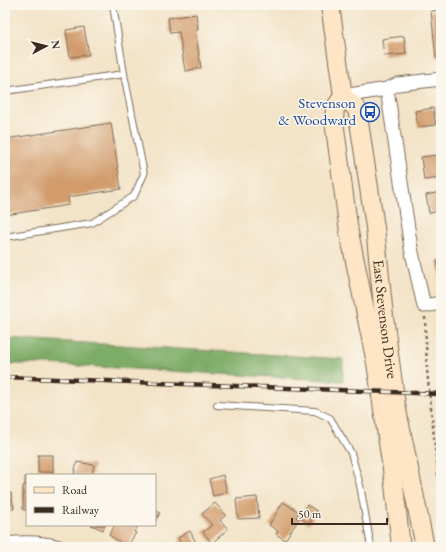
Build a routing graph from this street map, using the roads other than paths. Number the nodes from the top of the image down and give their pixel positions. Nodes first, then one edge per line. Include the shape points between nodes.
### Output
1 (113, 5) edge
2 (330, 5) edge
3 (124, 74) junction
4 (441, 79) edge
5 (387, 88) junction
6 (5, 91) edge
7 (343, 96) junction
8 (5, 237) edge
9 (441, 304) edge
10 (217, 405) dead end
11 (5, 544) edge
12 (59, 547) edge
13 (371, 547) edge
14 (401, 547) edge
15 (425, 547) edge

1 - 3 lane
2 - 7 main road
3 - 6 lane
3 - 8 lane via 144,174 134,196 92,222
4 - 5 street via 398,84
5 - 7 street
5 - 9 street via 411,248 424,306
7 - 14 main road, East Stevenson Drive via 335,108 334,122 349,232 376,363
7 - 15 main road, East Stevenson Drive via 357,109 375,227 396,405
10 - 13 lane via 315,411 330,418 351,452 360,485
11 - 12 street via 49,544

